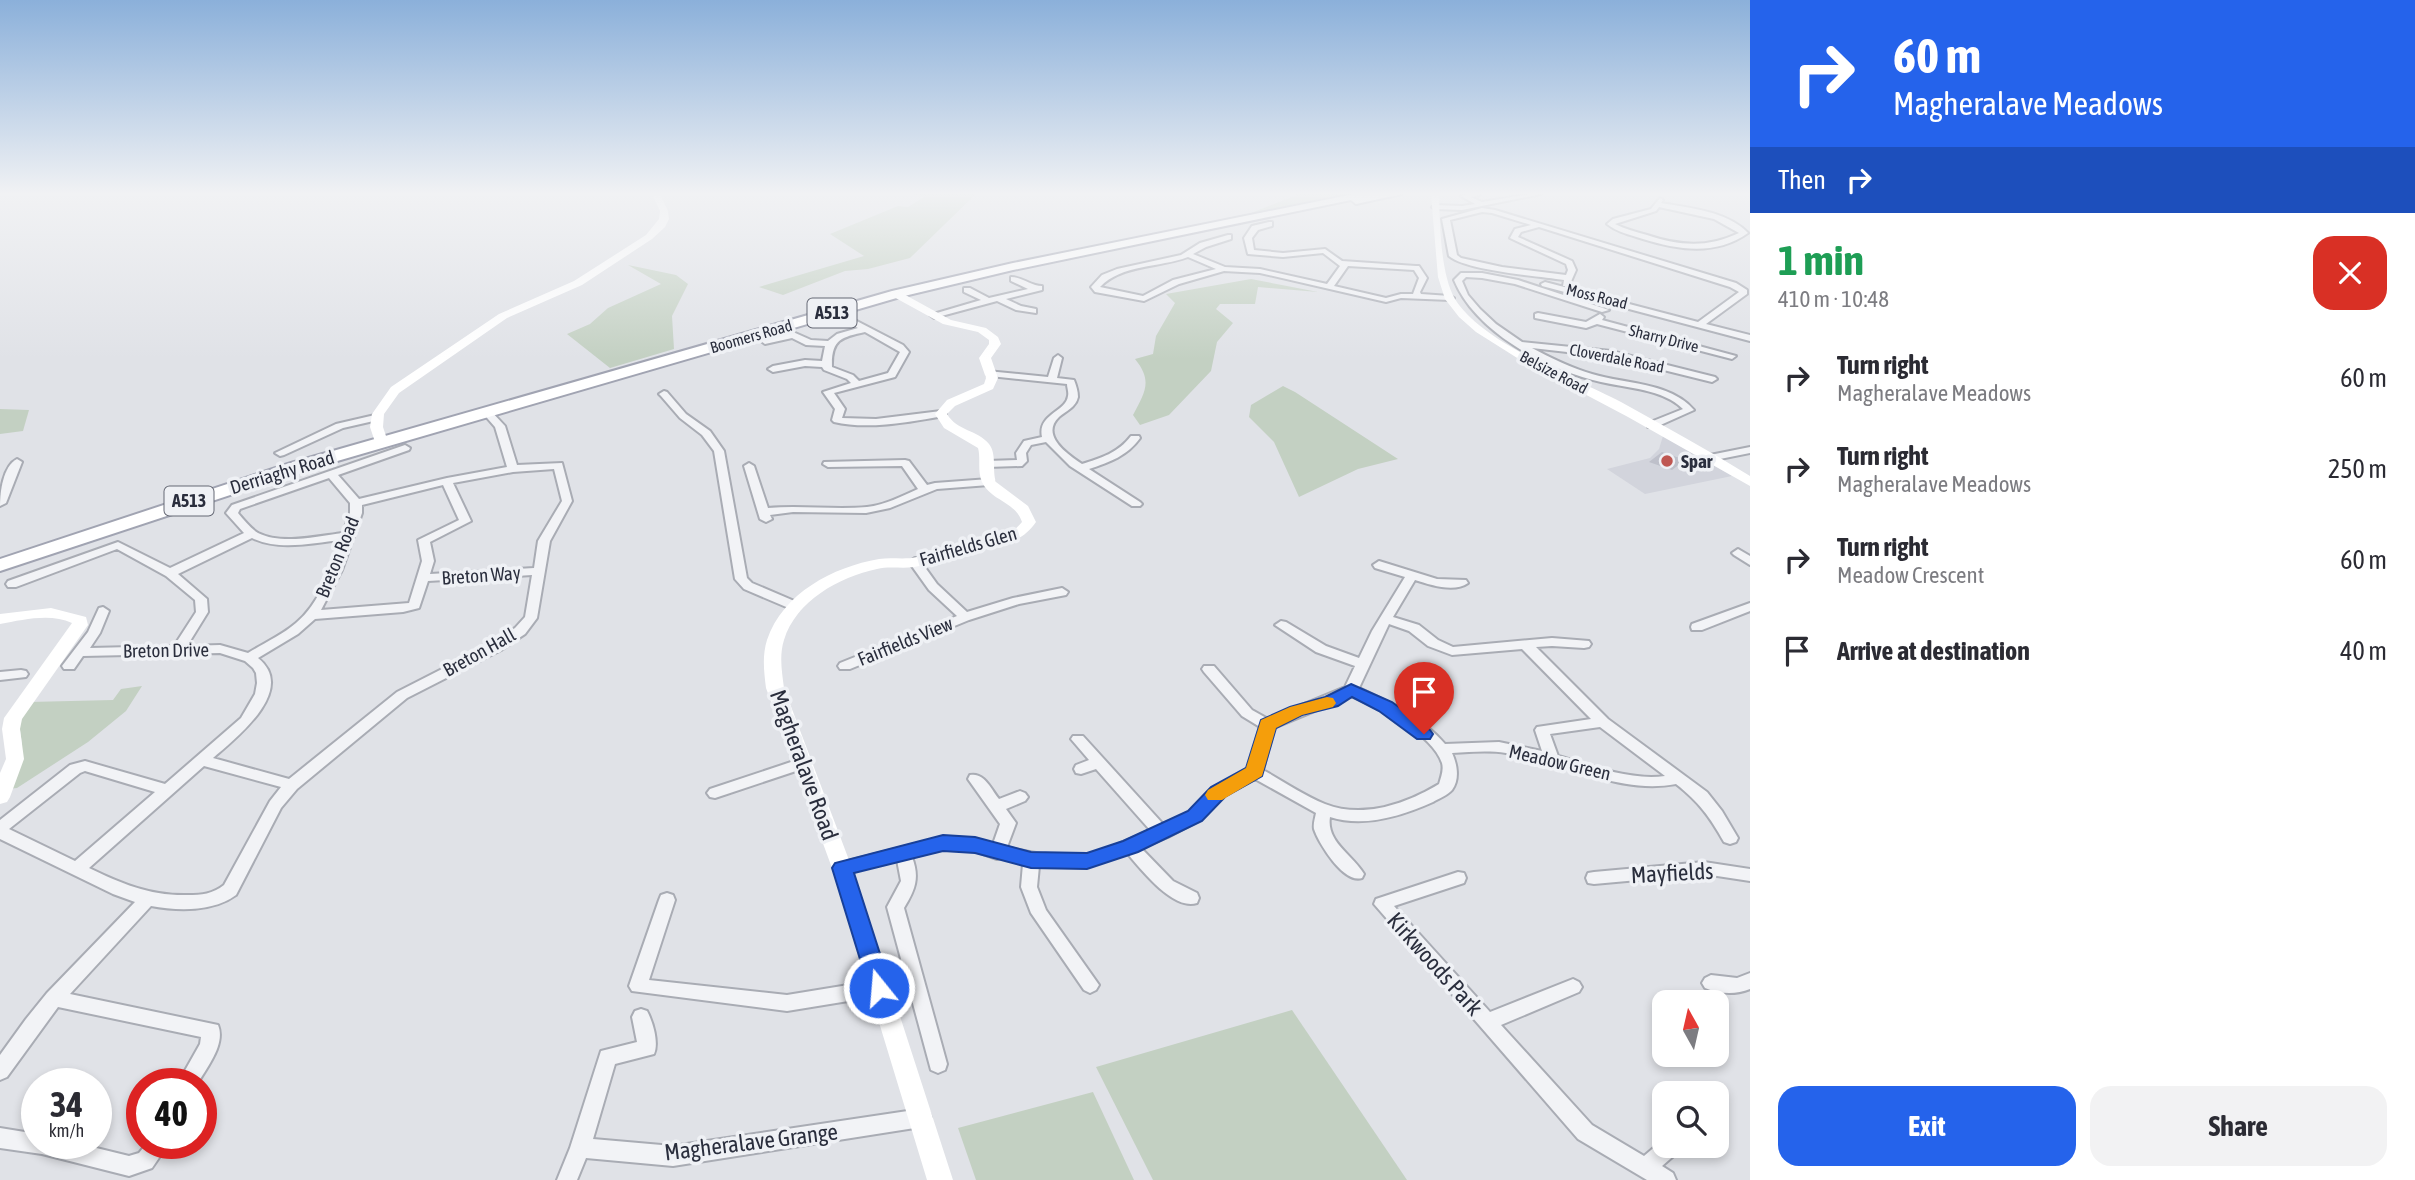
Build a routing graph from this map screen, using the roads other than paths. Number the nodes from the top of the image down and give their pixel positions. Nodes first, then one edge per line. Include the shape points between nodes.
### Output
1 (630, 249) edge
2 (1100, 249) edge
3 (1196, 249) edge
4 (1251, 249) edge
5 (1440, 249) edge
6 (1454, 249) edge
7 (1538, 249) edge
8 (1611, 249) edge
9 (1320, 250) joint
10 (1188, 255) junction
11 (1227, 259) dead end
12 (1343, 263) junction
13 (1442, 263) junction
14 (1212, 264) junction
15 (1224, 269) junction
16 (1164, 277) dead end
17 (1569, 278) junction
18 (1016, 282) dead end
19 (1176, 282) junction
20 (1329, 287) junction
21 (1565, 288) junction
22 (967, 290) dead end
23 (896, 294) junction
24 (1417, 297) junction
25 (997, 298) junction
26 (1450, 298) junction
27 (986, 300) junction
28 (1613, 300) junction
29 (1441, 308) dead end
30 (1605, 310) junction
31 (1033, 311) dead end
32 (934, 315) junction
33 (1538, 316) dead end
34 (1596, 321) junction
35 (1701, 324) junction
36 (1750, 338) edge
37 (773, 341) dead end
38 (829, 344) junction
39 (1521, 344) junction
40 (1732, 356) dead end
41 (1058, 358) dead end
42 (826, 364) junction
43 (773, 369) dead end
44 (990, 373) junction
45 (1712, 379) dead end
46 (1052, 380) junction
47 (859, 385) junction
48 (671, 396) dead end
49 (486, 411) junction
50 (941, 414) junction
51 (375, 418) junction
52 (1652, 425) junction
53 (1135, 438) dead end
54 (1048, 439) junction
55 (381, 442) junction
56 (405, 450) dead end
57 (1750, 450) edge
58 (288, 452) dead end
59 (1710, 458) junction
60 (17, 462) dead end
61 (826, 464) dead end
62 (987, 464) junction
63 (749, 466) dead end
64 (1080, 468) junction
65 (513, 469) junction
66 (332, 475) junction
67 (447, 481) junction
68 (989, 482) junction
69 (1750, 482) edge
70 (926, 490) junction
71 (0, 503) edge
72 (356, 503) junction
73 (1138, 505) dead end
74 (252, 534) junction
75 (347, 536) junction
76 (1738, 553) dead end
77 (1750, 561) edge
78 (915, 562) junction
79 (0, 565) edge
80 (1379, 565) dead end
81 (538, 571) junction
82 (170, 573) junction
83 (1412, 576) junction
84 (423, 578) junction
85 (1462, 583) dead end
86 (19, 584) dead end
87 (1062, 592) dead end
88 (795, 606) junction
89 (1750, 607) edge
90 (103, 611) dead end
91 (311, 615) junction
92 (965, 617) junction
93 (1386, 619) junction
94 (0, 620) edge
95 (1281, 625) dead end
96 (1697, 627) dead end
97 (1525, 644) junction
98 (178, 649) junction
99 (1580, 650) dead end
100 (80, 652) junction
101 (251, 657) junction
102 (1362, 664) junction
103 (69, 666) dead end
104 (845, 666) dead end
105 (21, 674) dead end
106 (1211, 675) dead end
107 (0, 676) edge
108 (1351, 690) junction
109 (1603, 722) junction
110 (1268, 725) junction
111 (1078, 738) dead end
112 (1442, 749) junction
113 (1552, 759) junction
114 (202, 761) junction
115 (1099, 762) junction
116 (803, 763) junction
117 (1081, 769) dead end
118 (1255, 772) junction
119 (975, 779) dead end
120 (1676, 779) junction
121 (292, 785) junction
122 (168, 790) junction
123 (715, 793) dead end
124 (0, 797) edge
125 (1020, 797) dead end
126 (997, 806) junction
127 (1324, 810) junction
128 (0, 830) edge
129 (1162, 833) junction
130 (1732, 834) dead end
131 (1130, 846) junction
132 (902, 853) junction
133 (997, 853) junction
134 (1031, 860) junction
135 (842, 868) junction
136 (76, 869) junction
137 (1356, 874) dead end
138 (1750, 874) edge
139 (1458, 878) dead end
140 (1594, 878) dead end
141 (1191, 898) dead end
142 (667, 900) dead end
143 (146, 901) junction
144 (1750, 981) edge
145 (1712, 983) dead end
146 (1090, 985) dead end
147 (1573, 986) dead end
148 (879, 988) junction
149 (53, 998) junction
150 (641, 1017) dead end
151 (1487, 1022) junction
152 (938, 1064) dead end
153 (196, 1068) edge
154 (0, 1071) edge
155 (921, 1118) junction
156 (0, 1138) edge
157 (580, 1148) junction
158 (1657, 1158) edge
159 (147, 1159) edge
160 (1647, 1167) junction
161 (567, 1180) edge
162 (940, 1180) edge
163 (1666, 1180) edge

1 - 51 street via 578,283 503,316 395,390
2 - 23 main road, Boomers Road / A513
3 - 10 street
4 - 9 street via 1253,254 1283,255
5 - 13 street
6 - 17 street via 1456,258 1502,270
7 - 17 street via 1569,263
8 - 35 street via 1744,292
9 - 12 street
10 - 14 street
10 - 19 street via 1120,271 1095,287 1144,299
11 - 14 street
12 - 20 street
12 - 24 street via 1416,268 1423,278
13 - 21 street, Moss Road
13 - 26 street
14 - 15 street
15 - 19 street
15 - 20 street via 1260,271
16 - 19 street
17 - 21 street
18 - 25 street via 1037,288
20 - 24 street via 1386,300
21 - 28 street, Moss Road
22 - 27 street
23 - 32 street
23 - 49 main road, Boomers Road / A513
24 - 26 street
24 - 29 street
25 - 27 street
25 - 31 street
26 - 52 street, Belsize Road via 1491,336
27 - 32 street
28 - 30 street, Sharry Drive
28 - 35 street, Moss Road
30 - 34 street, Sharry Drive
30 - 39 street via 1487,276 1459,277 1464,298
32 - 44 street via 992,336 995,344 985,358
33 - 34 street, Sharry Drive via 1576,325
34 - 40 street, Sharry Drive
35 - 36 street, Moss Road
37 - 38 street via 793,335 809,343
38 - 42 street
38 - 47 street via 854,323 905,352 892,375
39 - 45 street, Cloverdale Road via 1611,354
39 - 52 street via 1568,369 1675,398 1689,410
41 - 46 street
42 - 43 street
42 - 47 street
44 - 46 street
44 - 50 street via 989,386 951,403
46 - 54 street via 1071,382 1073,396 1052,418
47 - 50 street via 828,392 840,409 838,420 880,424
48 - 88 street via 683,416 706,433 719,452 741,579 758,592
49 - 55 main road, Boomers Road / A513
49 - 65 street via 500,426
50 - 62 street via 948,425 981,442
51 - 55 street
51 - 58 street, Derriaghy Road via 353,421
52 - 59 street, Belsize Road
53 - 64 street via 1118,455
54 - 62 street via 1028,443 1018,464
54 - 64 street
55 - 79 main road, Derriaghy Road / A513
56 - 66 street
57 - 59 street
59 - 69 street, Belsize Road
60 - 71 street
61 - 70 street via 905,463
62 - 68 street
63 - 70 street via 765,516 793,509 866,510
64 - 73 street
65 - 67 street, Breton Hall
65 - 81 street, Breton Hall via 558,465 568,495 544,541
66 - 72 street, Breton Road
66 - 74 street via 236,507 232,513
67 - 72 street, Breton Hall
67 - 84 street via 465,522 424,540 428,561
68 - 70 street
68 - 78 street, Fairfields Glen via 1027,513 1029,522 1023,531
72 - 75 street, Breton Road
74 - 75 street via 280,540
74 - 82 street
75 - 91 street, Breton Road
76 - 77 street
78 - 88 street, Fairfields Glen via 856,570 823,584
78 - 92 street, Fairfields View
80 - 83 street
81 - 84 street, Breton Way
81 - 121 street, Breton Hall via 531,618 520,631 408,691
82 - 86 street via 118,545
82 - 98 street via 201,599 202,612
83 - 85 street via 1436,583
83 - 93 street
84 - 91 street via 415,605
87 - 92 street, Fairfields View
88 - 116 street, Magheralave Road via 778,629 771,666
89 - 96 street
90 - 100 street, Breton Drive
91 - 101 street, Breton Road
92 - 104 street, Fairfields View
93 - 97 street via 1414,628 1452,651
93 - 102 street
94 - 124 street via 47,614 80,621 13,718 15,760
95 - 102 street
97 - 99 street via 1567,642
97 - 109 street
98 - 100 street, Breton Drive
98 - 101 street, Breton Drive via 220,649
100 - 103 street, Breton Drive
101 - 114 street via 262,671 259,704
102 - 108 street
105 - 107 street
106 - 110 street via 1247,713
108 - 110 street
108 - 112 street via 1395,713
109 - 113 street via 1542,730
109 - 120 street
110 - 118 street
111 - 115 street
112 - 113 street, Meadow Green via 1508,748
112 - 127 street via 1451,768 1446,787 1429,799 1373,817
113 - 120 street, Meadow Green via 1636,779 1663,783
114 - 121 street
114 - 122 street
115 - 117 street
115 - 129 street
116 - 123 street
116 - 135 street, Magheralave Road
118 - 127 street
118 - 129 street via 1218,792 1195,816
119 - 126 street
120 - 130 street via 1702,796
121 - 143 street via 275,805 223,897
122 - 128 street via 86,766 75,769
122 - 136 street
125 - 126 street
126 - 133 street via 1008,824
127 - 137 street via 1321,827 1336,854
128 - 136 street
129 - 131 street
131 - 134 street via 1087,861
131 - 141 street via 1167,886
132 - 133 street via 943,843 975,845
132 - 135 street
132 - 152 street via 910,884 895,907
133 - 134 street
134 - 146 street via 1029,887 1039,913
135 - 148 street, Magheralave Road
136 - 143 street
138 - 140 street, Mayfields via 1704,868
139 - 151 street, Kirkwoods Park via 1382,904
142 - 148 street via 638,986 787,1003
143 - 149 street
144 - 145 street via 1737,986
147 - 151 street, Kirkwoods Park
148 - 155 street, Magheralave Road
149 - 153 street via 211,1031
149 - 154 street
150 - 157 street via 647,1048 608,1058
151 - 160 street, Kirkwoods Park via 1585,1132
155 - 157 street, Magheralave Grange via 673,1156
155 - 162 street, Magheralave Road
156 - 159 street via 42,1143 129,1166
157 - 161 street
158 - 160 street
160 - 163 street, Kirkwoods Park

